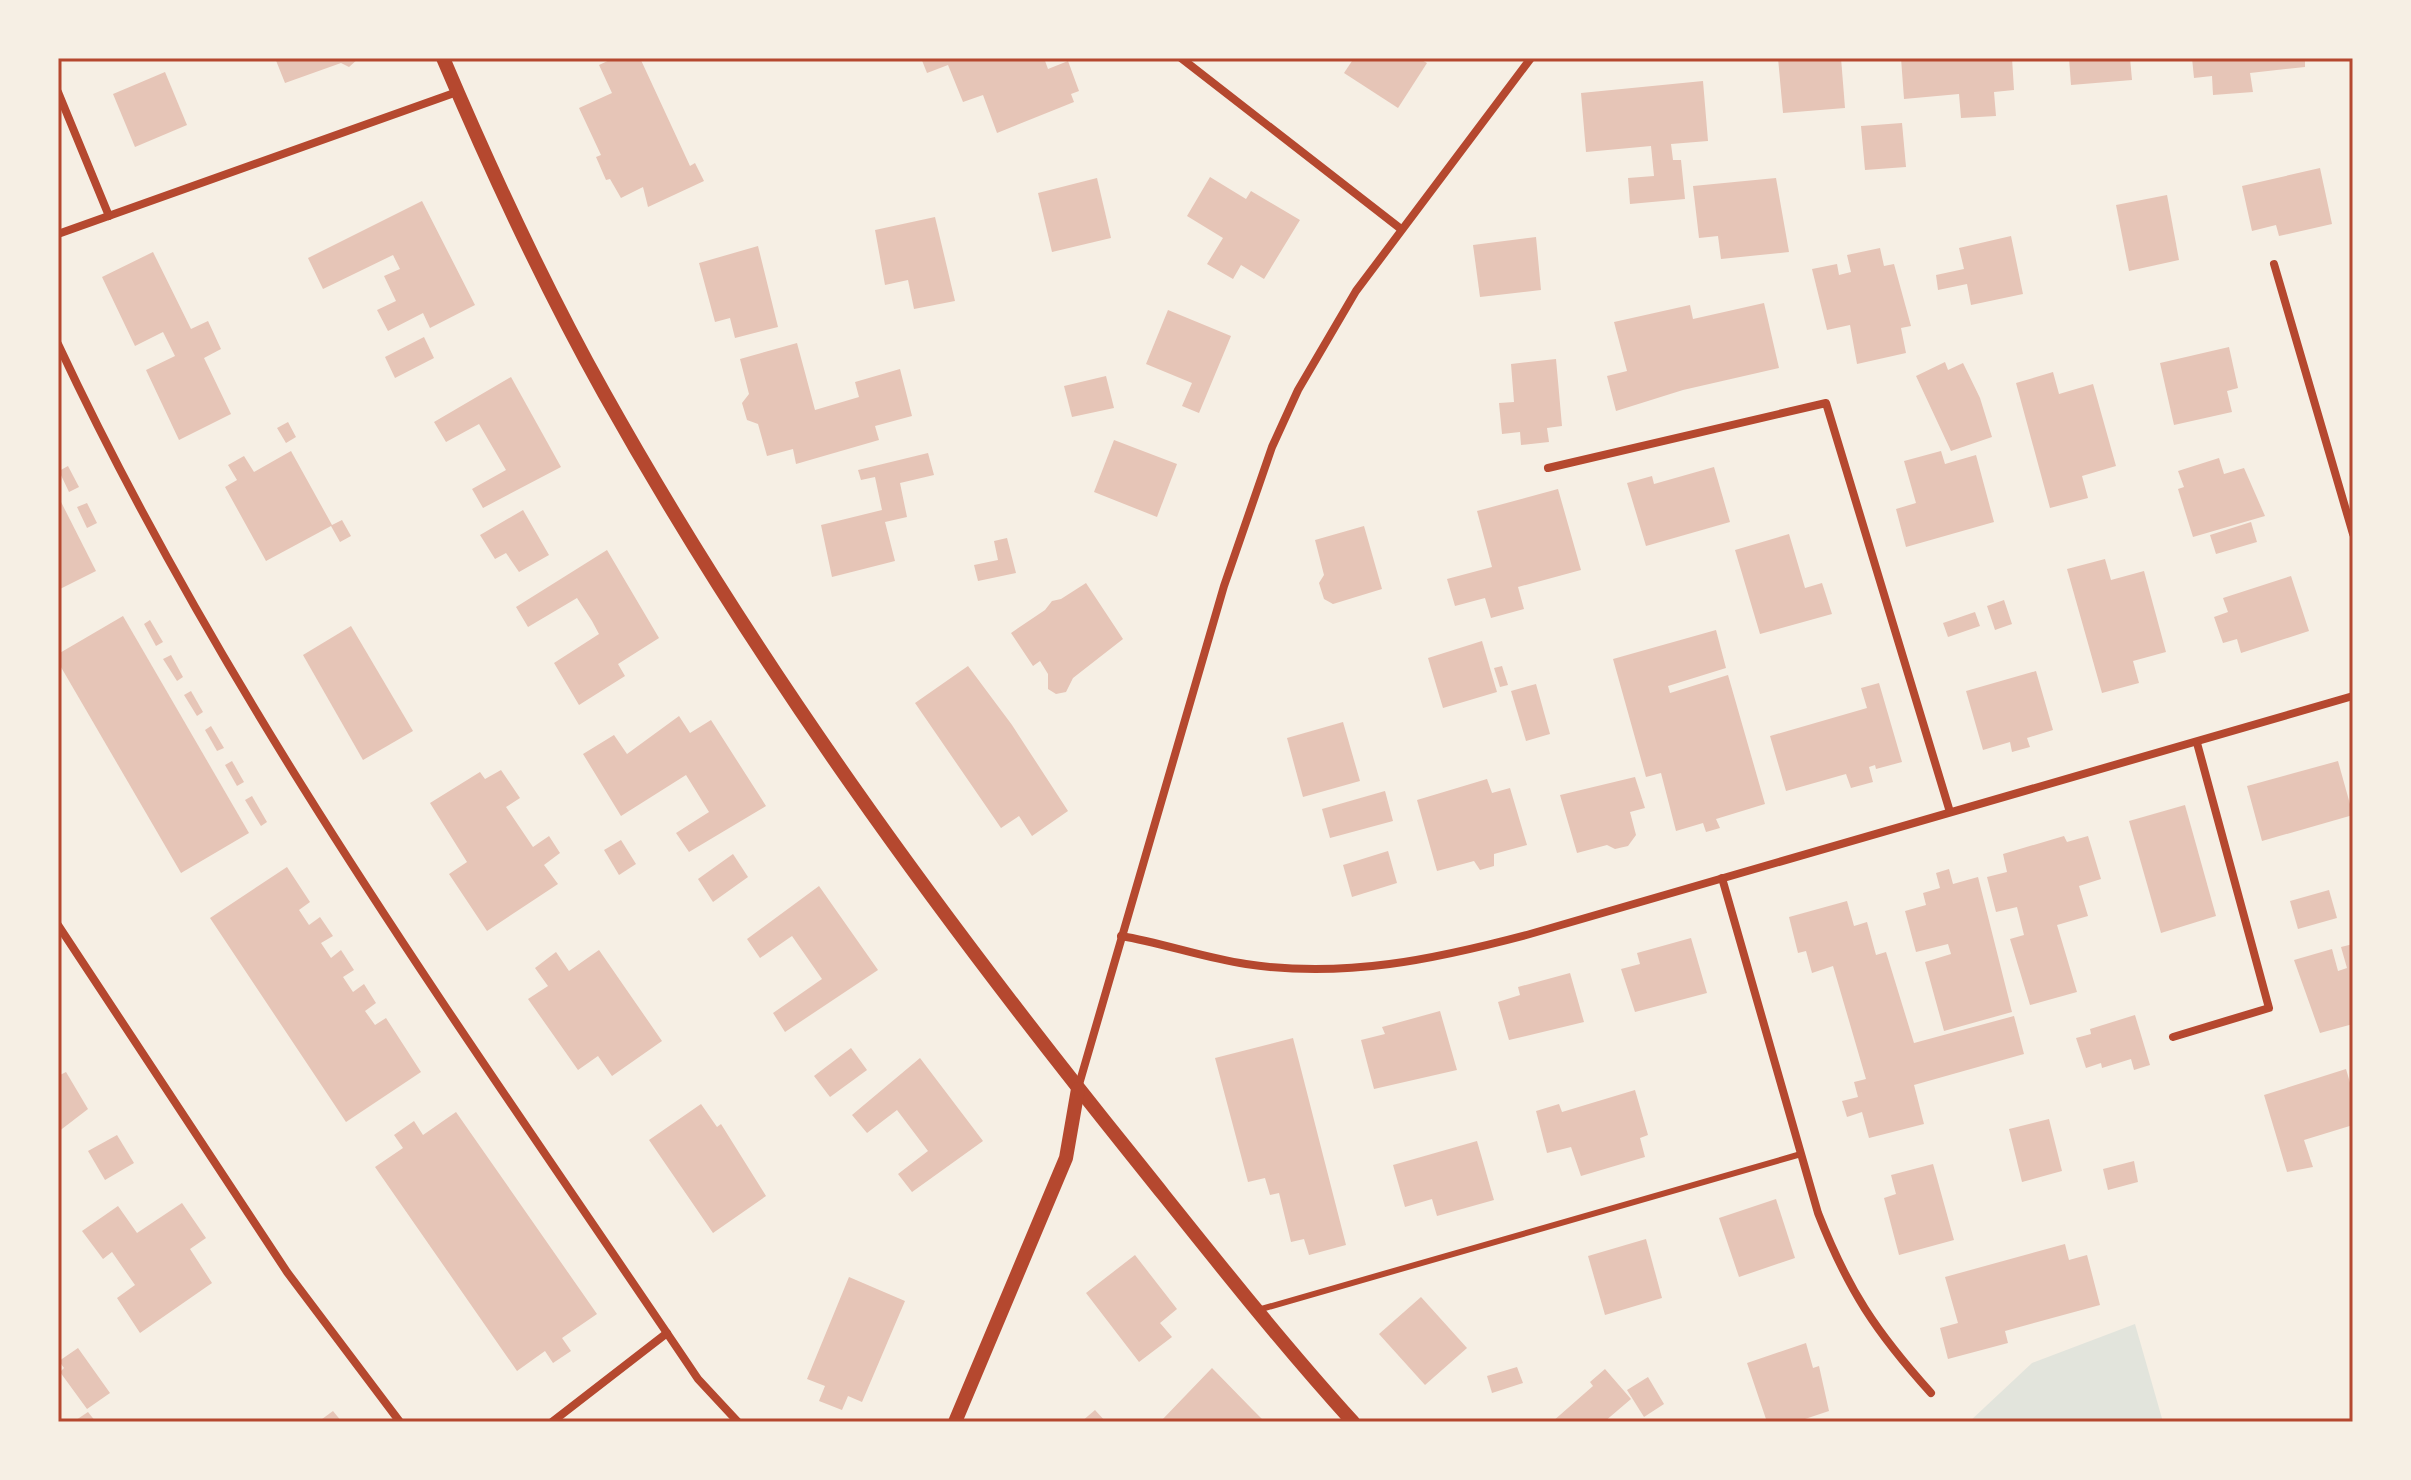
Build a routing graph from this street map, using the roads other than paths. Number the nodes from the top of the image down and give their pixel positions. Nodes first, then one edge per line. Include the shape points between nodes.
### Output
1 (443, 58) edge
2 (1181, 58) edge
3 (1531, 58) edge
4 (58, 92) edge
5 (457, 92) junction
6 (109, 216) junction
7 (1401, 229) junction
8 (58, 234) edge
9 (2274, 264) dead end
10 (58, 344) edge
11 (1548, 468) dead end
12 (2353, 534) edge
13 (2353, 696) edge
14 (2197, 743) junction
15 (1950, 812) junction
16 (1722, 878) junction
17 (58, 925) edge
18 (1121, 936) junction
19 (2173, 1037) dead end
20 (1078, 1089) junction
21 (1801, 1154) junction
22 (1256, 1311) junction
23 (667, 1333) junction
24 (1931, 1393) dead end
25 (400, 1422) edge
26 (552, 1422) edge
27 (738, 1422) edge
28 (955, 1422) edge
29 (1353, 1422) edge

1 - 5 street
2 - 7 street
3 - 7 street
4 - 6 street
5 - 6 street
5 - 20 street via 602,389 676,516 866,805
6 - 8 street
7 - 18 street via 1326,341 1272,447 1224,586
9 - 12 street
10 - 23 street via 169,557 315,810
11 - 15 street via 1826,403
13 - 14 street
14 - 15 street
14 - 19 street via 2269,1008
15 - 16 street
16 - 18 street via 1491,944 1374,967 1307,970 1245,964
16 - 21 street
17 - 25 street via 279,1261
18 - 20 street
20 - 22 street
20 - 28 street via 1066,1158
21 - 22 lane
21 - 24 street via 1848,1285 1875,1329
22 - 29 street
23 - 26 street
23 - 27 street via 698,1379

